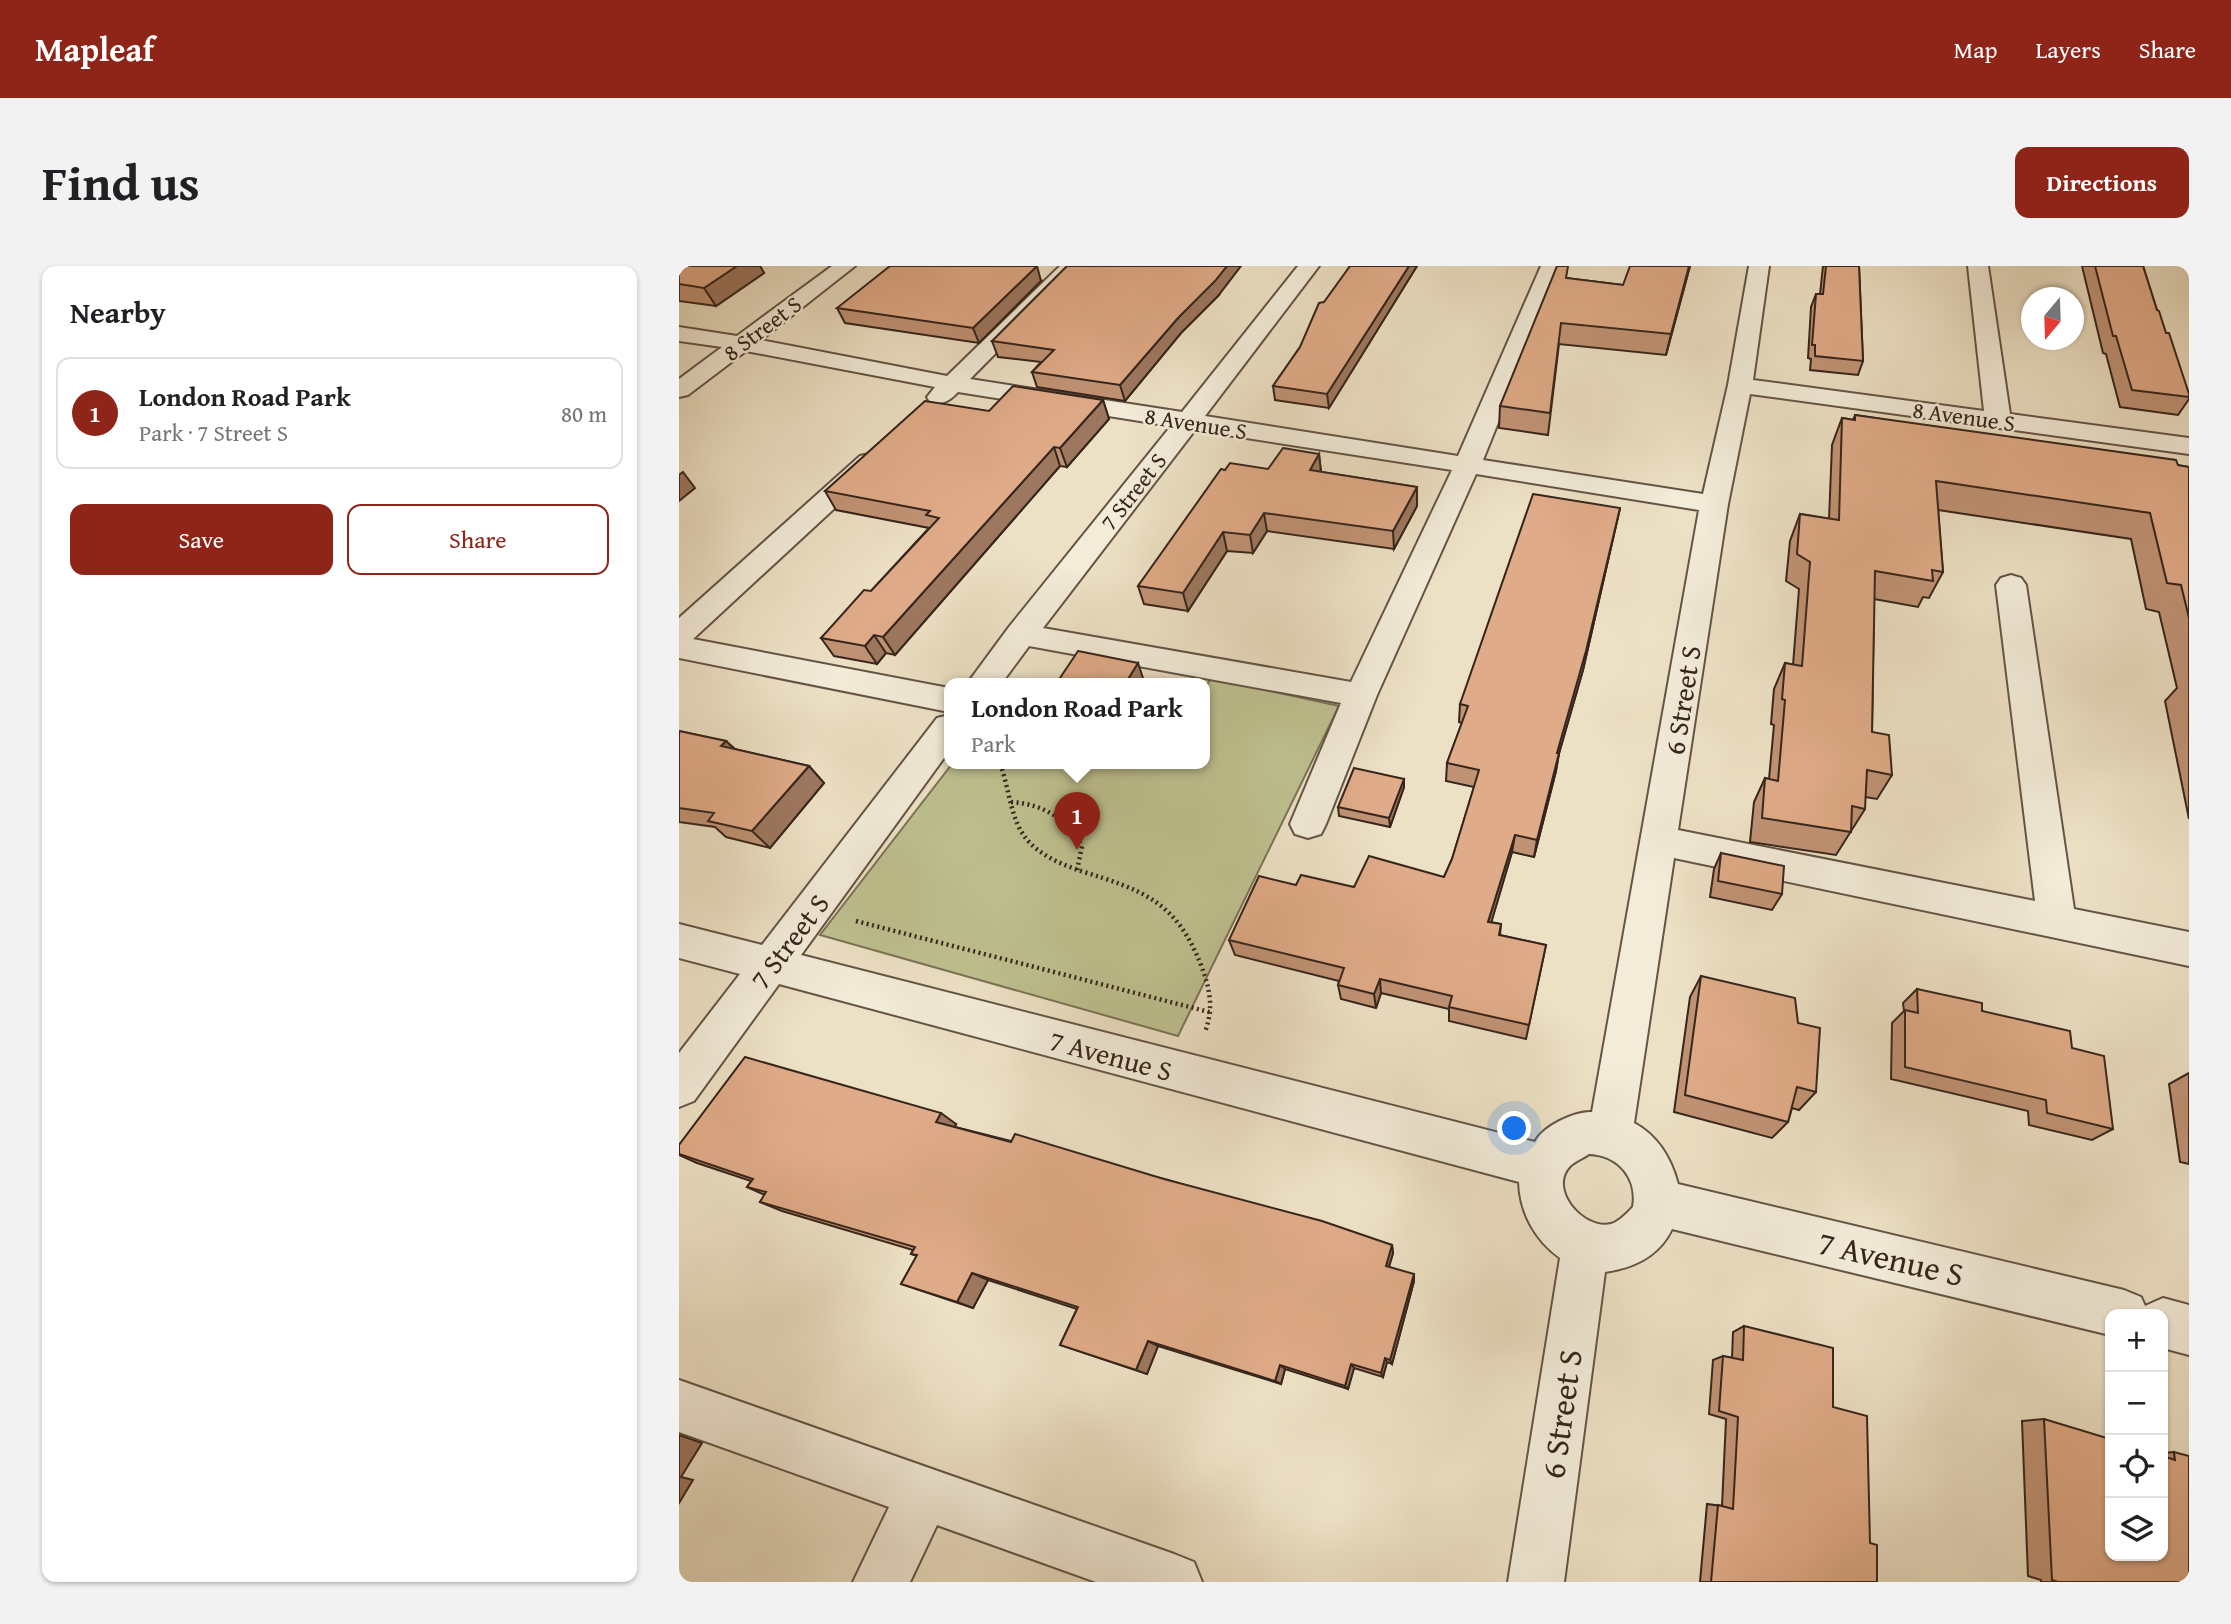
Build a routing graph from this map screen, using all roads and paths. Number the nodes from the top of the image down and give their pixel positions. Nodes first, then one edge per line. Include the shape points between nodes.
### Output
1 (845, 266) edge
2 (1309, 266) edge
3 (1551, 266) edge
4 (1759, 266) edge
5 (1978, 266) edge
6 (1057, 271) edge
7 (679, 334) edge
8 (741, 343) junction
9 (954, 384) junction
10 (1740, 385) junction
11 (679, 390) edge
12 (923, 412) edge
13 (1998, 421) junction
14 (1188, 422) junction
15 (2189, 446) edge
16 (882, 449) edge
17 (1468, 464) junction
18 (1714, 504) junction
19 (2011, 585) dead end
20 (1020, 634) junction
21 (679, 635) edge
22 (679, 647) edge
23 (987, 678) edge
24 (1361, 695) junction
25 (944, 699) edge
26 (944, 734) edge
27 (1001, 769) edge
28 (1011, 802) junction
29 (1308, 824) dead end
30 (1660, 841) junction
31 (1077, 871) junction
32 (863, 910) dead end
33 (2056, 920) junction
34 (679, 942) edge
35 (2189, 949) edge
36 (772, 965) junction
37 (1213, 1013) junction
38 (1187, 1075) junction
39 (679, 1087) edge
40 (1609, 1136) junction
41 (1543, 1166) junction
42 (1657, 1202) junction
43 (1585, 1247) junction
44 (2105, 1309) edge
45 (2168, 1325) edge
46 (2189, 1330) edge
47 (679, 1406) edge
48 (923, 1494) junction
49 (881, 1582) edge
50 (1174, 1582) edge
51 (1536, 1582) edge

1 - 8 street, 8 Street S
2 - 14 street, 7 Street S
3 - 17 street
4 - 10 street, 6 Street S
5 - 13 street
6 - 9 street
7 - 8 street, 8 Avenue S
8 - 9 street, 8 Avenue S
8 - 11 street, 8 Street S
9 - 12 street
9 - 14 street, 8 Avenue S
10 - 13 street, 8 Avenue S
10 - 18 street, 6 Street S
13 - 15 street, 8 Avenue S
14 - 17 street, 8 Avenue S
14 - 20 street, 7 Street S
16 - 21 street
17 - 18 street, 8 Avenue S
17 - 24 street
18 - 30 street, 6 Street S
19 - 33 street
20 - 23 street, 7 Street S
20 - 24 street
22 - 25 street
24 - 29 street
26 - 36 street, 7 Street S
27 - 28 path
28 - 31 path via 1015,823 1029,842 1051,860
28 - 31 path via 1048,810 1070,826 1082,846
30 - 33 street
30 - 40 street, 6 Street S
31 - 37 path via 1152,897 1175,919 1200,961
32 - 37 path via 855,921
33 - 35 street
34 - 36 street, 7 Avenue S
36 - 38 street, 7 Avenue S
36 - 39 street, 7 Street S
37 - 38 path
38 - 41 street, 7 Avenue S
40 - 41 street via 1583,1133 1566,1140
40 - 42 street via 1636,1150 1649,1165
41 - 43 street via 1543,1204 1552,1222
42 - 43 street via 1652,1221 1641,1236 1625,1246
42 - 44 street, 7 Avenue S
43 - 51 street, 6 Street S
45 - 46 street
47 - 48 street
48 - 49 street
48 - 50 street

